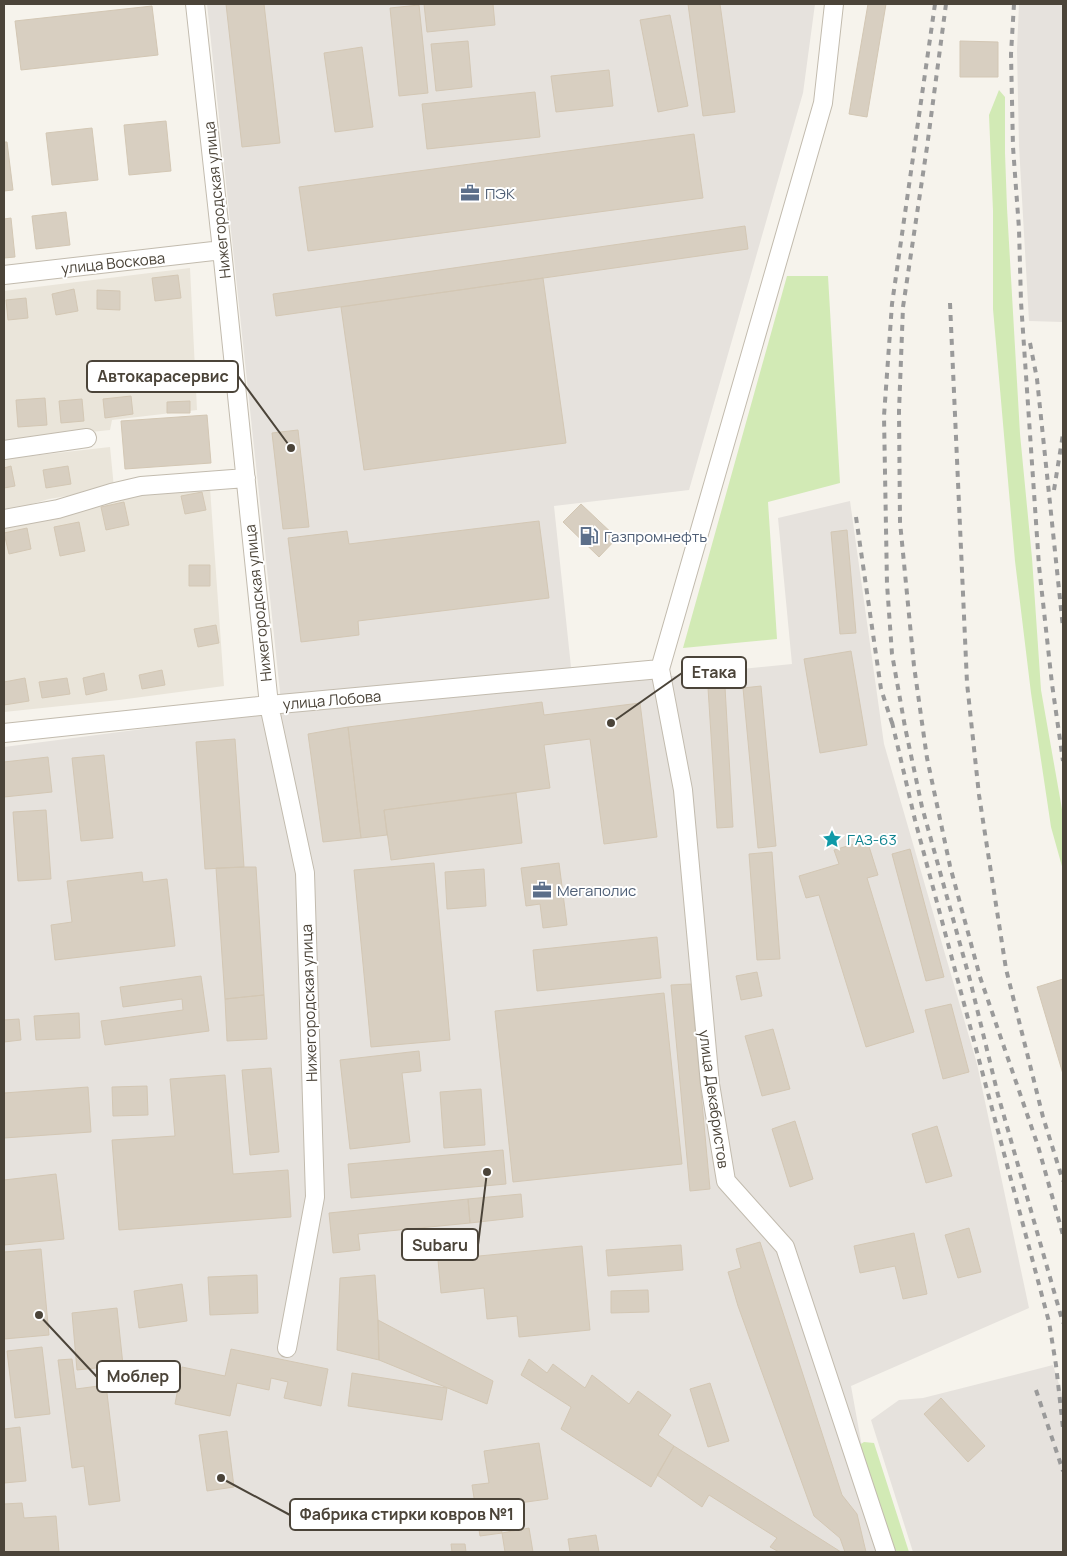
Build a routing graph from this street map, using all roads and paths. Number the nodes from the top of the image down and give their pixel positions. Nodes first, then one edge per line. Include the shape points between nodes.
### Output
1 (195, 4) edge
2 (834, 4) edge
3 (222, 250) junction
4 (4, 275) edge
5 (87, 438) dead end
6 (4, 450) edge
7 (246, 478) junction
8 (4, 519) edge
9 (660, 669) junction
10 (269, 705) junction
11 (4, 733) edge
12 (286, 1348) dead end
13 (886, 1552) edge

1 - 3 street, Нижегородская улица
2 - 9 street via 823,103
3 - 4 street, улица Воскова
3 - 7 street, Нижегородская улица
5 - 6 street
7 - 8 street via 141,486 58,509
7 - 10 street, Нижегородская улица
9 - 10 street, улица Лобова
9 - 13 street, улица Декабристов via 682,790 710,1084 726,1182 785,1247
10 - 11 street, улица Лобова
10 - 12 street, Нижегородская улица via 305,873 315,1197

